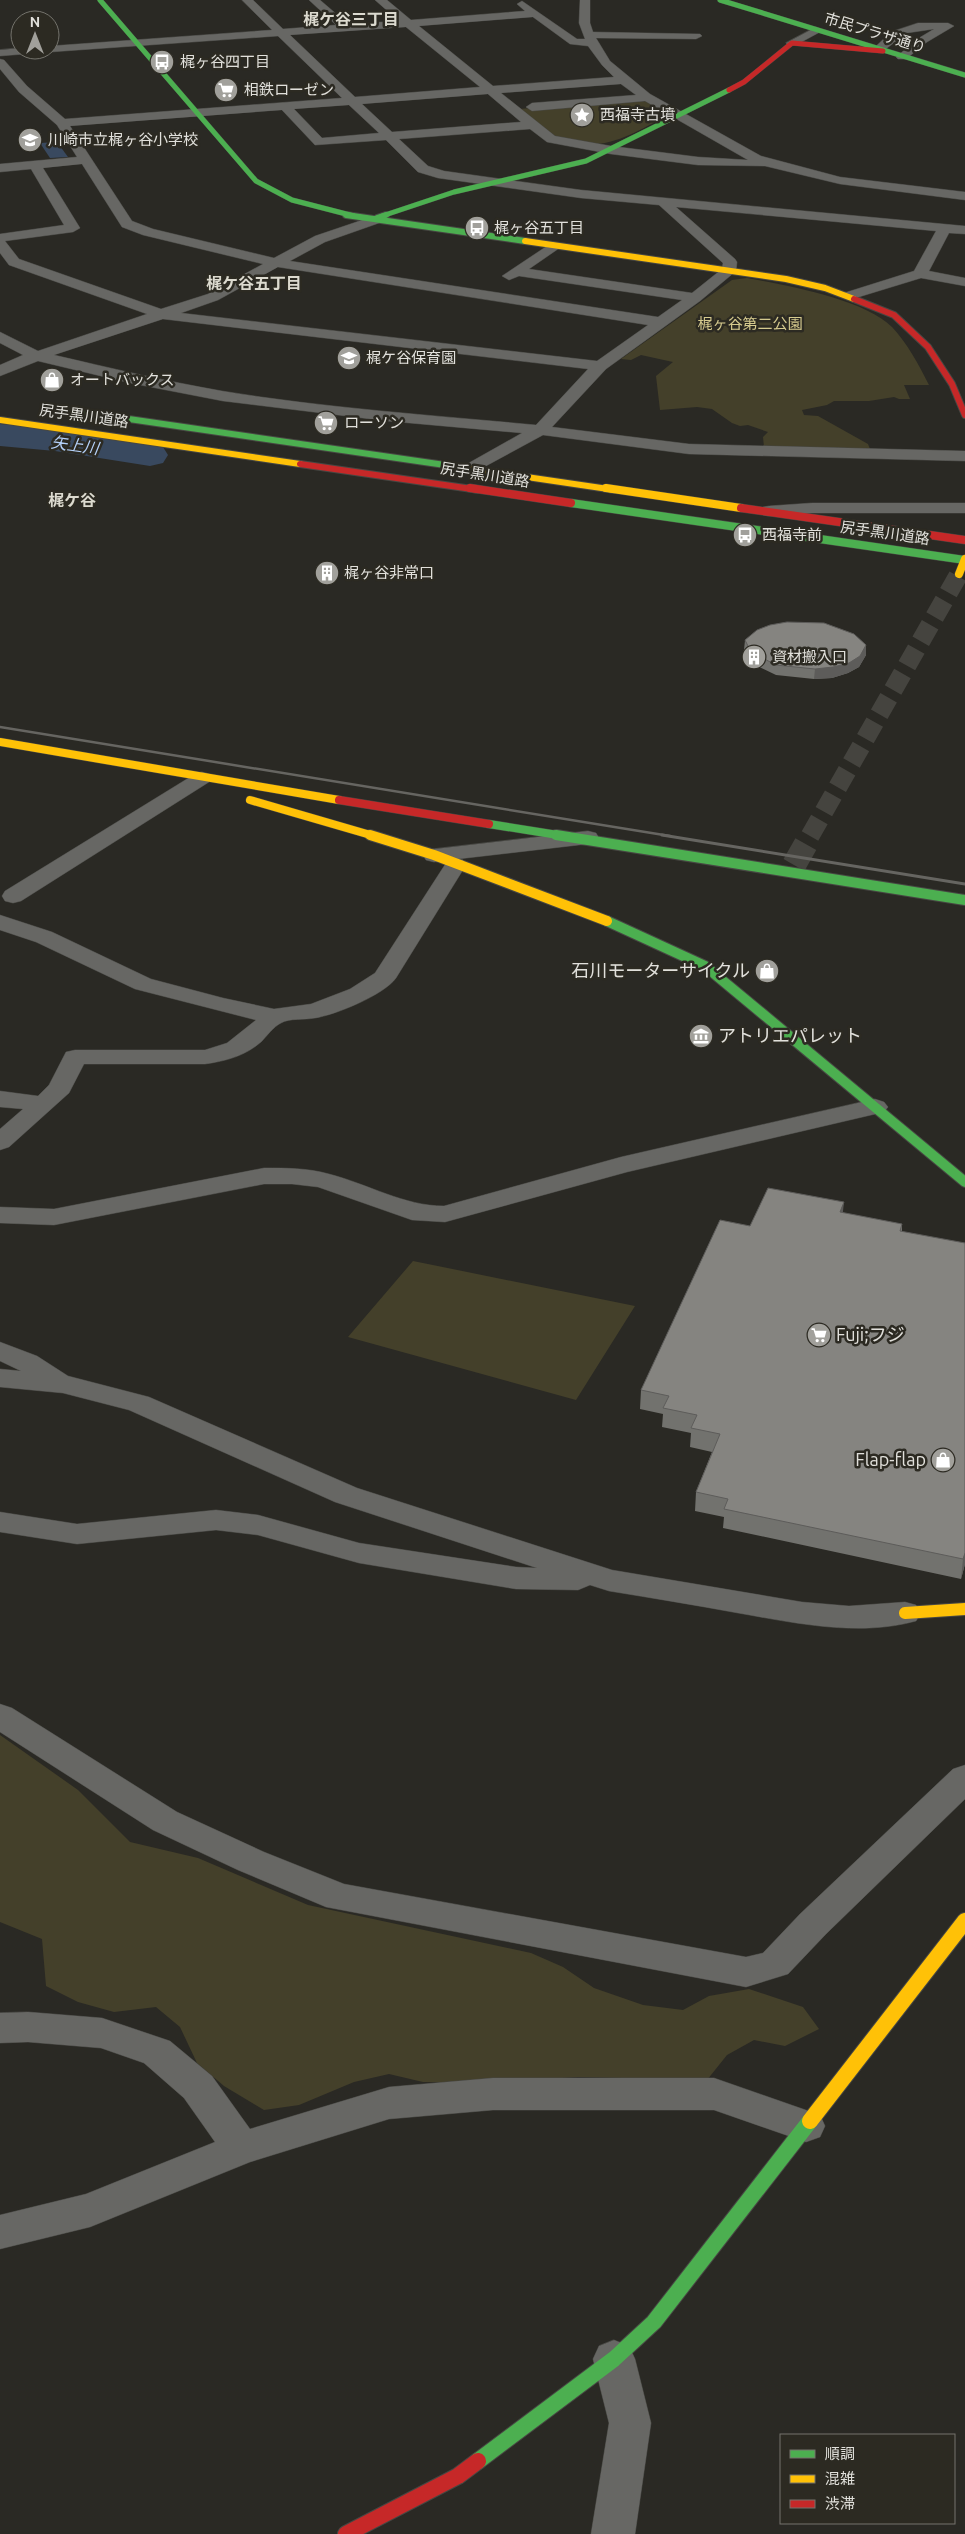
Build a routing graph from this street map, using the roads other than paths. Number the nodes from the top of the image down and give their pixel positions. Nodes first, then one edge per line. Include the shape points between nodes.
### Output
1 (100, 0) edge
2 (247, 0) edge
3 (314, 0) edge
4 (380, 0) edge
5 (517, 0) edge
6 (585, 0) edge
7 (720, 0) edge
8 (536, 14) junction
9 (408, 24) junction
10 (346, 28) junction
11 (816, 30) junction
12 (280, 32) junction
13 (696, 36) dead end
14 (590, 39) junction
15 (136, 43) junction
16 (792, 43) junction
17 (60, 48) edge
18 (881, 50) junction
19 (902, 57) junction
20 (0, 62) edge
21 (965, 75) edge
22 (623, 80) junction
23 (23, 89) junction
24 (8, 90) dead end
25 (490, 90) junction
26 (422, 96) junction
27 (649, 97) junction
28 (353, 102) junction
29 (286, 107) junction
30 (435, 107) dead end
31 (532, 107) dead end
32 (200, 113) junction
33 (678, 116) junction
34 (448, 119) dead end
35 (62, 123) junction
36 (531, 124) junction
37 (461, 130) junction
38 (389, 136) junction
39 (611, 150) junction
40 (87, 160) junction
41 (772, 164) junction
42 (36, 165) junction
43 (0, 168) edge
44 (496, 182) junction
45 (965, 196) edge
46 (664, 203) junction
47 (374, 220) junction
48 (945, 228) junction
49 (965, 230) edge
50 (0, 238) edge
51 (0, 244) edge
52 (554, 246) junction
53 (276, 263) junction
54 (516, 271) junction
55 (729, 271) junction
56 (920, 274) junction
57 (965, 282) edge
58 (480, 294) junction
59 (849, 296) junction
60 (695, 298) junction
61 (163, 315) junction
62 (660, 322) junction
63 (0, 336) edge
64 (38, 356) junction
65 (600, 366) junction
66 (0, 371) edge
67 (959, 384) edge
68 (66, 410) dead end
69 (965, 415) edge
70 (0, 420) edge
71 (540, 430) junction
72 (965, 456) edge
73 (473, 468) junction
74 (965, 508) edge
75 (769, 511) junction
76 (965, 540) edge
77 (965, 560) edge
78 (959, 574) tunnel mouth
79 (0, 742) edge
80 (209, 778) junction
81 (588, 838) junction
82 (434, 855) junction
83 (455, 865) junction
84 (13, 896) dead end
85 (965, 900) edge
86 (0, 922) edge
87 (274, 1016) junction
88 (0, 1099) edge
89 (44, 1104) junction
90 (875, 1107) junction
91 (0, 1142) edge
92 (965, 1182) edge
93 (0, 1215) edge
94 (0, 1351) edge
95 (0, 1378) edge
96 (63, 1384) junction
97 (0, 1522) edge
98 (609, 1580) junction
99 (965, 1609) edge
100 (905, 1613) joint
101 (0, 1716) edge
102 (965, 1778) edge
103 (965, 1921) edge
104 (0, 2028) edge
105 (806, 2126) junction
106 (241, 2148) junction
107 (0, 2232) edge
108 (614, 2359) junction
109 (346, 2534) edge
110 (613, 2534) edge

1 - 15 street
2 - 12 street
3 - 10 street
4 - 9 street
5 - 8 street
6 - 14 street via 583,7
7 - 11 street, 市民プラザ通り
8 - 9 street
8 - 14 street via 574,42
9 - 10 street
9 - 25 street
10 - 12 street
11 - 16 street
11 - 18 street, 市民プラザ通り
12 - 15 street
12 - 28 street
13 - 14 street
14 - 22 street via 601,57
15 - 17 street
15 - 32 street
16 - 18 street
16 - 33 street via 744,82
18 - 19 street, 市民プラザ通り
18 - 19 street via 891,38 913,26 953,25 923,40
19 - 21 street, 市民プラザ通り
20 - 23 street
22 - 25 street
22 - 27 street
23 - 24 street
23 - 35 street
25 - 26 street
25 - 36 street
26 - 28 street
26 - 30 street
27 - 31 street
27 - 33 street
28 - 29 street
28 - 38 street
29 - 32 street
29 - 38 street via 319,142
32 - 35 street
32 - 47 street via 256,181 279,196 325,211
33 - 39 street
33 - 41 street via 752,157
34 - 37 street
35 - 40 street
36 - 37 street
36 - 39 street via 551,139
37 - 38 street
38 - 44 street via 423,168 443,175
39 - 41 street via 698,161
39 - 44 street via 586,161
40 - 42 street
40 - 53 street via 127,224
41 - 45 street via 848,182
42 - 43 street
42 - 50 street via 73,228
44 - 46 street
44 - 47 street via 454,192
46 - 48 street
46 - 55 street via 730,262
47 - 52 street
47 - 53 street via 320,238
48 - 49 street
48 - 56 street
51 - 61 street via 14,262
52 - 54 street
52 - 55 street
53 - 58 street
53 - 61 street via 213,297
54 - 58 street
54 - 60 street
55 - 59 street via 786,279
55 - 60 street
56 - 57 street
56 - 59 street
58 - 62 street
59 - 67 street via 894,315 928,347
60 - 62 street
61 - 64 street
61 - 65 street
62 - 65 street
63 - 64 street
64 - 66 street
64 - 71 street via 223,396
65 - 71 street
67 - 69 street
68 - 73 street, 尻手黒川道路
70 - 77 street, 尻手黒川道路
71 - 72 street via 689,449
71 - 73 street
73 - 75 street, 尻手黒川道路
74 - 75 street
75 - 76 street, 尻手黒川道路
77 - 78 street
79 - 80 street
80 - 81 street
80 - 82 street via 231,795
80 - 84 street
81 - 82 street
81 - 85 street via 793,868
82 - 83 street
83 - 87 street via 384,978 358,994 316,1011
83 - 90 street via 602,918 705,966
86 - 87 street via 44,937 143,984
87 - 89 street via 243,1044 225,1054 205,1057 75,1057 60,1088
88 - 89 street
89 - 91 street
90 - 92 street
90 - 93 street via 621,1165 445,1214 421,1214 322,1180 264,1176 54,1217
94 - 96 street via 27,1362
95 - 96 street
96 - 98 street via 139,1403 346,1496
97 - 98 street via 77,1534 216,1520 258,1525 359,1553 516,1578
98 - 100 street via 802,1613 849,1617
99 - 100 street
101 - 102 street via 165,1821 339,1897 746,1972 774,1964
103 - 105 street
104 - 106 street via 102,2033 157,2052 198,2087
105 - 106 street via 714,2094 493,2094 389,2103
105 - 108 street via 654,2322
106 - 107 street via 90,2210
108 - 109 street via 458,2476
108 - 110 street via 630,2423

